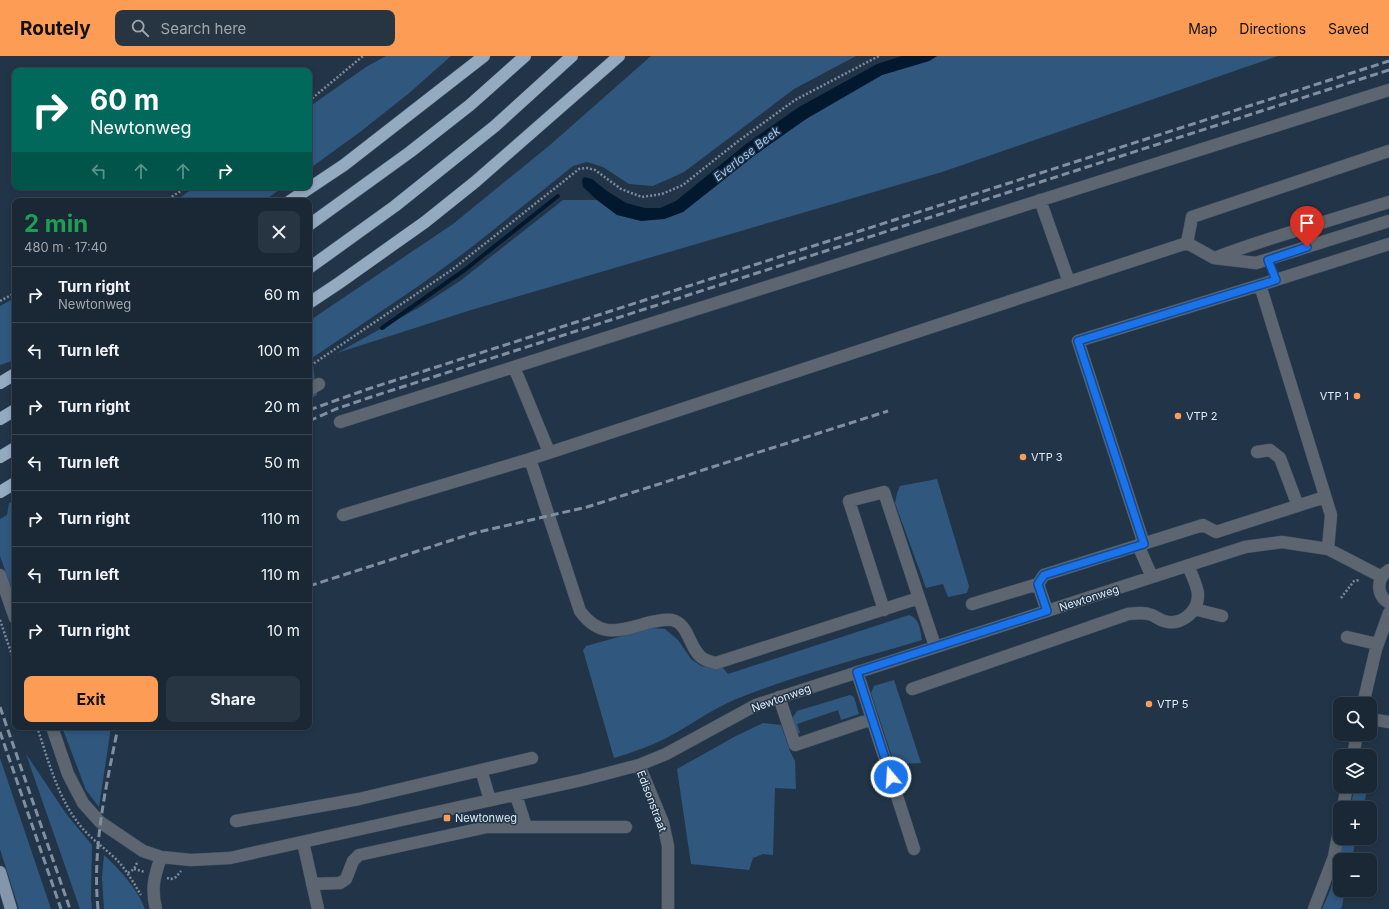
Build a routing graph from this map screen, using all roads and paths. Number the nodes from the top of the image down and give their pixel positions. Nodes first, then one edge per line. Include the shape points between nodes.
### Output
1 (364, 56) edge
2 (471, 56) edge
3 (484, 56) edge
4 (525, 56) edge
5 (572, 56) edge
6 (619, 56) edge
7 (623, 56) edge
8 (878, 56) edge
9 (607, 67) junction
10 (1389, 90) edge
11 (431, 98) junction
12 (312, 99) edge
13 (1389, 151) edge
14 (312, 186) edge
15 (182, 190) edge
16 (306, 190) edge
17 (170, 198) edge
18 (294, 198) edge
19 (1040, 200) junction
20 (1389, 202) edge
21 (1389, 221) edge
22 (312, 224) edge
23 (1187, 243) junction
24 (1389, 244) edge
25 (1214, 258) junction
26 (1268, 260) junction
27 (312, 266) edge
28 (1276, 280) junction
29 (1069, 282) junction
30 (1260, 285) junction
31 (12, 295) edge
32 (0, 301) edge
33 (312, 301) edge
34 (312, 365) edge
35 (514, 366) junction
36 (12, 376) edge
37 (0, 383) edge
38 (12, 412) edge
39 (0, 419) edge
40 (340, 422) dead end
41 (12, 450) edge
42 (549, 452) junction
43 (1257, 452) dead end
44 (0, 457) edge
45 (530, 459) junction
46 (12, 485) edge
47 (0, 492) edge
48 (1325, 497) junction
49 (1298, 506) junction
50 (343, 515) dead end
51 (1141, 545) junction
52 (1328, 549) junction
53 (1188, 566) junction
54 (1371, 571) junction
55 (1385, 573) edge
56 (0, 575) edge
57 (1152, 577) junction
58 (1038, 584) junction
59 (10, 588) edge
60 (920, 598) junction
61 (1341, 598) dead end
62 (12, 600) edge
63 (1389, 603) edge
64 (972, 604) dead end
65 (1194, 609) junction
66 (884, 610) junction
67 (1047, 611) junction
68 (1389, 613) edge
69 (1222, 616) dead end
70 (0, 620) edge
71 (1347, 637) dead end
72 (1377, 644) junction
73 (936, 646) junction
74 (12, 655) edge
75 (857, 672) junction
76 (912, 689) dead end
77 (780, 697) junction
78 (1365, 697) edge
79 (872, 720) junction
80 (1377, 720) edge
81 (1389, 722) edge
82 (53, 730) edge
83 (532, 758) dead end
84 (639, 765) junction
85 (481, 770) junction
86 (516, 795) junction
87 (490, 800) junction
88 (236, 821) dead end
89 (526, 827) junction
90 (626, 827) dead end
91 (303, 842) junction
92 (1336, 845) edge
93 (914, 849) dead end
94 (161, 857) junction
95 (134, 869) dead end
96 (0, 872) edge
97 (312, 884) junction
98 (143, 898) dead end
99 (11, 909) edge
100 (156, 909) edge
101 (318, 909) edge
102 (668, 909) edge
103 (1314, 909) edge

1 - 12 path
2 - 11 highway
3 - 11 highway
4 - 22 highway via 470,105
5 - 27 highway via 489,130 395,206
6 - 9 highway
7 - 9 highway
8 - 34 path via 795,100 683,185 662,194 642,197 622,189 595,170 579,169 453,269
9 - 33 highway via 425,222
10 - 19 street
11 - 14 highway
13 - 23 street via 1192,217
15 - 17 path
16 - 18 highway
19 - 29 street
19 - 35 street
20 - 25 street via 1262,240
21 - 26 street
23 - 25 street
23 - 29 street
24 - 28 street
25 - 26 street via 1256,263
26 - 28 street
28 - 30 street
29 - 42 street
30 - 48 street
30 - 51 street via 1078,341
31 - 32 path
35 - 40 street
35 - 42 street
36 - 37 highway
38 - 39 highway
41 - 44 highway
42 - 45 street
43 - 49 street via 1270,450 1280,458
45 - 50 street
45 - 66 street via 580,611 586,620 596,627 608,632 663,619 674,620 682,626 697,653 704,659 716,663
46 - 47 highway
48 - 49 street
48 - 52 street via 1331,515
49 - 51 street via 1216,532 1203,525
51 - 57 street
51 - 58 street via 1044,575
52 - 53 street, Newtonweg via 1282,542 1245,547
52 - 54 street, Newtonweg
53 - 57 street, Newtonweg
53 - 65 street via 1198,594
54 - 55 street, Newtonweg
54 - 61 path via 1363,580 1354,581
55 - 63 street via 1379,583 1380,593
56 - 59 street
57 - 67 street, Newtonweg
58 - 64 street
58 - 67 street
59 - 62 street
60 - 66 street
60 - 66 street via 884,492 849,502
60 - 73 street
65 - 69 street
65 - 76 street via 1178,622 1164,621 1142,612 1128,614
67 - 73 street, Newtonweg
68 - 72 street
70 - 74 path
71 - 72 street
72 - 78 street
73 - 75 street, Newtonweg
75 - 77 street, Newtonweg
75 - 79 street
77 - 79 street via 795,745
77 - 84 street, Newtonweg via 756,705 666,754
79 - 93 street
80 - 81 street
82 - 94 street, Newtonweg via 68,774 83,803 100,822 143,851
83 - 85 street
84 - 86 street, Newtonweg
84 - 102 street, Edisonstraat via 663,823 668,846
85 - 87 street
85 - 88 street via 359,799
86 - 87 street, Newtonweg
86 - 89 street
87 - 91 street, Newtonweg
89 - 90 street
89 - 97 street via 487,828 359,855 353,861 346,879 340,883
91 - 94 street, Newtonweg via 230,858 191,860
91 - 97 street
92 - 103 street
94 - 100 street via 155,875 153,895
95 - 98 path via 128,873
96 - 99 main road
97 - 101 street

